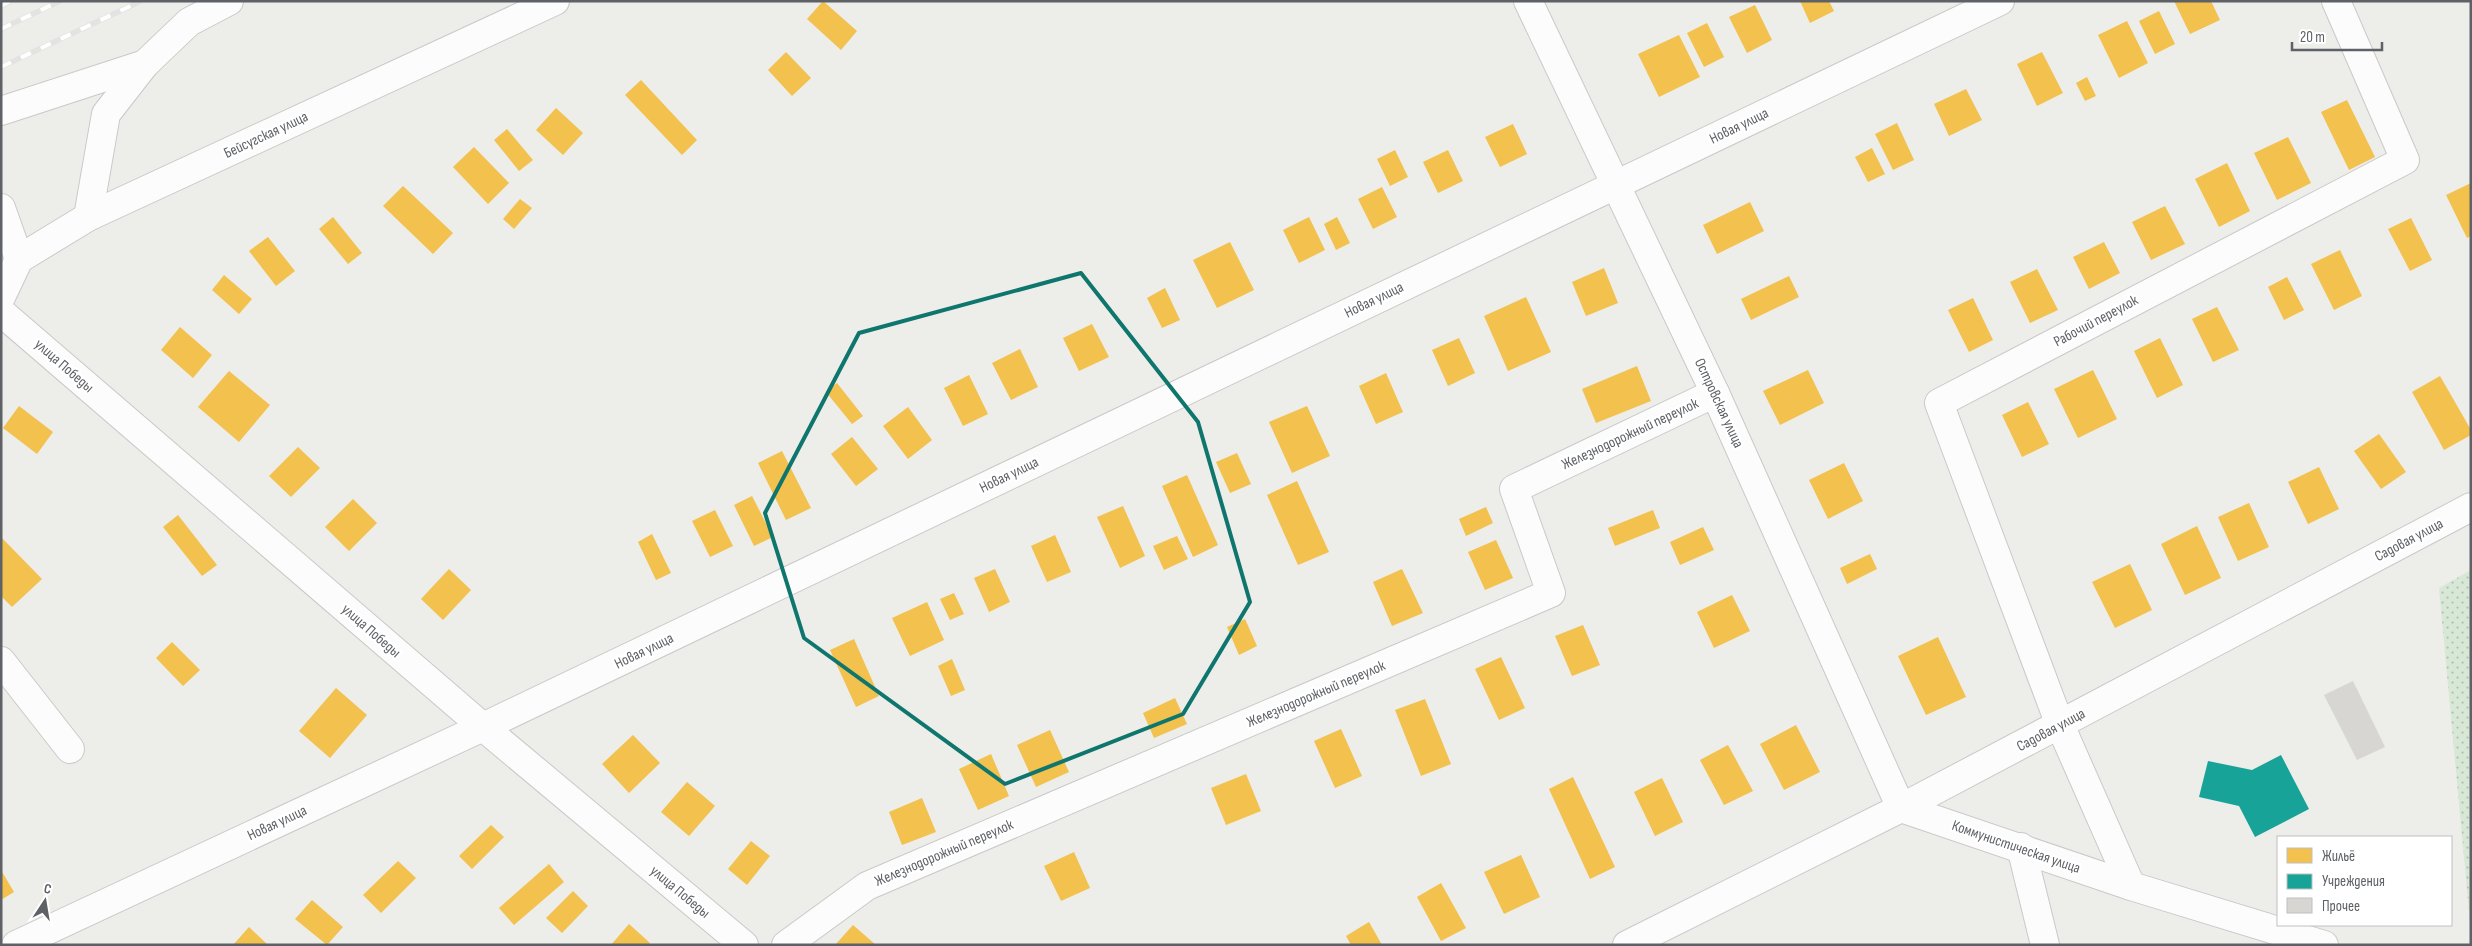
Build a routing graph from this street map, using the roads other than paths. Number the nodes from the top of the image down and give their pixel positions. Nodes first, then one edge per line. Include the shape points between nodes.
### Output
1 (229, 1) edge
2 (555, 1) edge
3 (1528, 1) edge
4 (2000, 1) edge
5 (2336, 1) edge
6 (145, 64) junction
7 (1, 110) edge
8 (1617, 184) junction
9 (1, 208) edge
10 (88, 217) junction
11 (20, 259) junction
12 (1, 297) edge
13 (1, 312) edge
14 (1715, 393) junction
15 (2471, 508) edge
16 (1, 661) edge
17 (2060, 725) junction
18 (483, 727) junction
19 (70, 749) dead end
20 (1901, 808) junction
21 (2021, 848) junction
22 (2131, 886) junction
23 (16, 945) edge
24 (744, 945) edge
25 (786, 945) edge
26 (1627, 945) edge
27 (2045, 945) edge
28 (2324, 945) edge

1 - 6 street via 189,22
2 - 10 street, Бейсугская улица
3 - 8 street, Островская улица
4 - 8 street, Новая улица
5 - 17 street, Рабочий переулок via 2405,160 1939,403
6 - 7 street
6 - 10 street via 106,114
8 - 14 street, Островская улица
8 - 18 street, Новая улица
9 - 11 street
10 - 11 street, Бейсугская улица
11 - 12 street
13 - 18 street, улица Победы
14 - 20 street, Островская улица
14 - 25 street, Железнодорожный переулок via 1514,489 1551,593 868,886
15 - 17 street, Садовая улица
16 - 19 street
17 - 20 street, Садовая улица
17 - 22 street
18 - 23 street, Новая улица
18 - 24 street, улица Победы
20 - 21 street, Коммунистическая улица
20 - 26 street, Садовая улица
21 - 22 street, Коммунистическая улица
21 - 27 street
22 - 28 street, Коммунистическая улица

